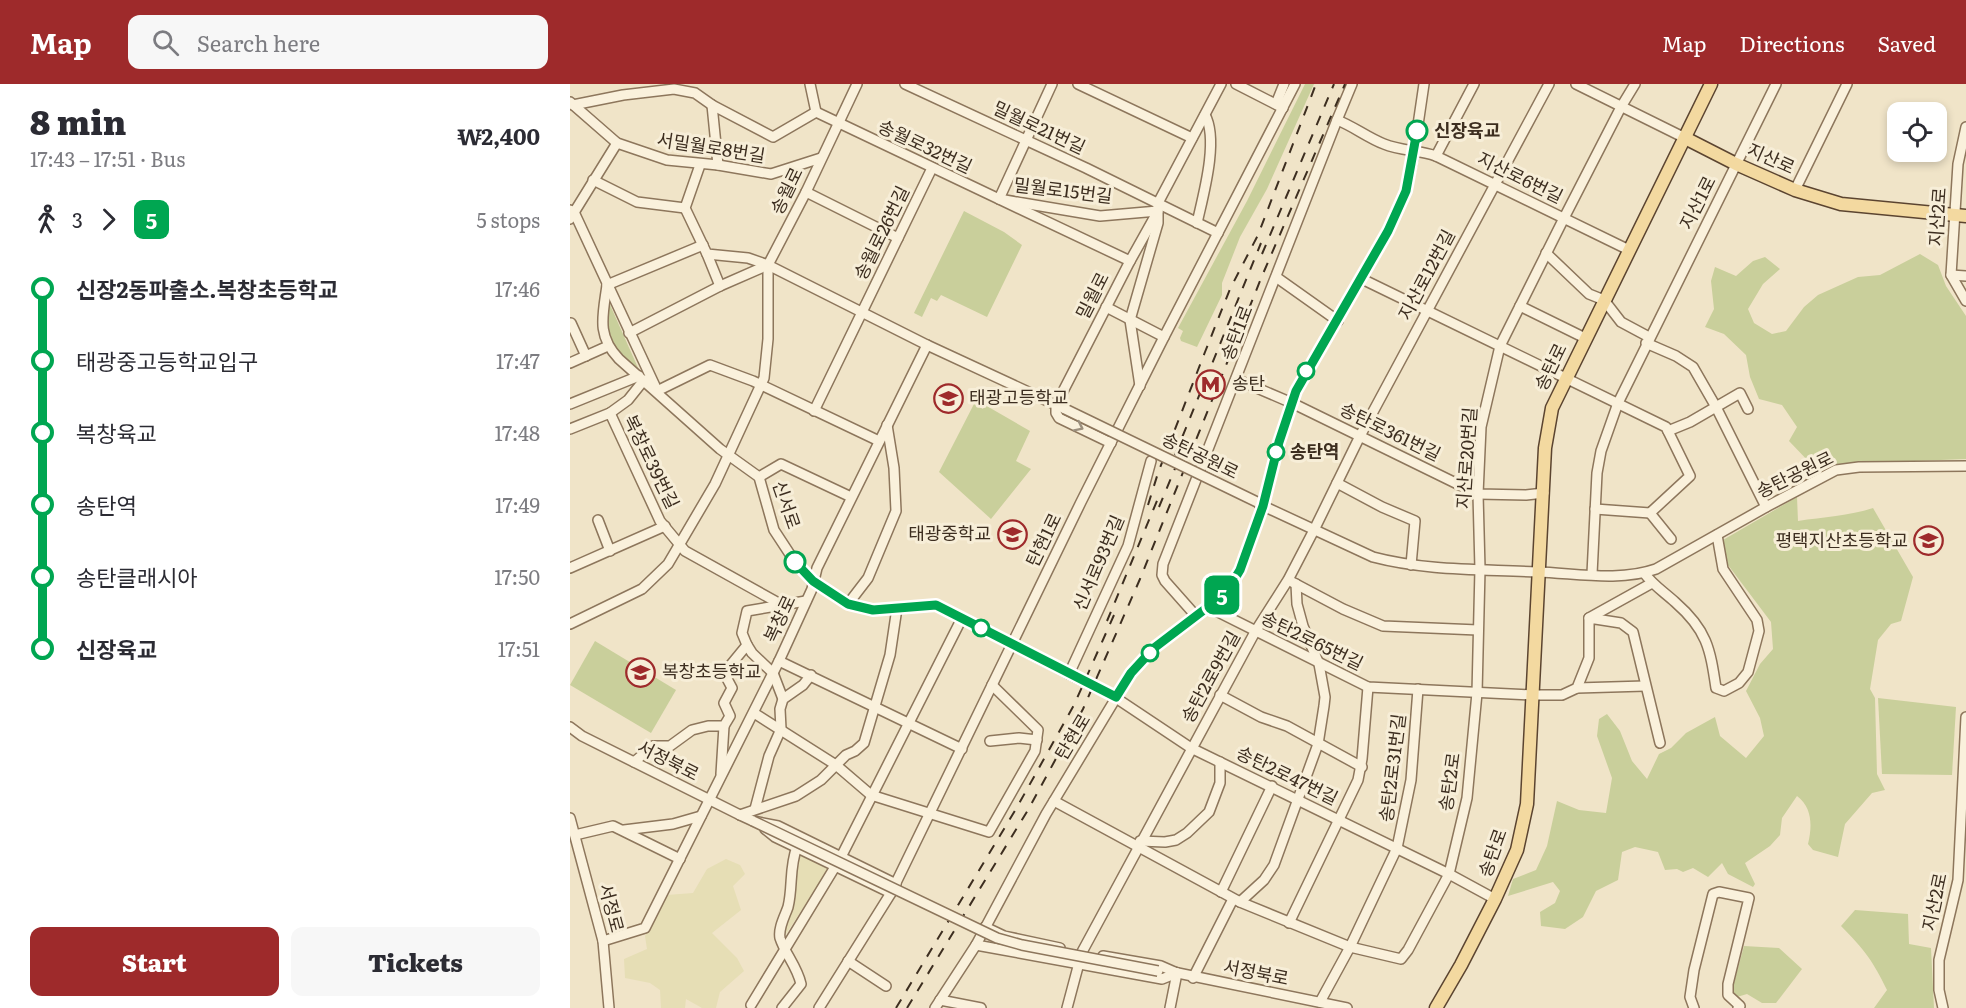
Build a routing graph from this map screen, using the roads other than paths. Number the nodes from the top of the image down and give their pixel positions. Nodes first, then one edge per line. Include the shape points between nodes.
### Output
1 (810, 84) edge
2 (857, 84) edge
3 (905, 84) edge
4 (1052, 84) edge
5 (1078, 84) edge
6 (1221, 84) edge
7 (1236, 84) edge
8 (1284, 84) edge
9 (1295, 84) edge
10 (1352, 84) edge
11 (1424, 84) edge
12 (1474, 84) edge
13 (1549, 84) edge
14 (1576, 84) edge
15 (1635, 84) edge
16 (1711, 84) edge
17 (1776, 84) edge
18 (1847, 84) edge
19 (697, 89) edge
20 (571, 103) edge
21 (712, 105) junction
22 (1280, 106) junction
23 (1621, 106) junction
24 (816, 112) junction
25 (1205, 115) junction
26 (1337, 120) junction
27 (837, 124) junction
28 (1966, 127) edge
29 (1192, 138) junction
30 (1685, 138) junction
31 (1027, 140) junction
32 (617, 143) junction
33 (1414, 152) junction
34 (1436, 156) junction
35 (821, 158) junction
36 (1736, 164) junction
37 (700, 165) junction
38 (718, 165) junction
39 (932, 168) junction
40 (593, 180) junction
41 (1961, 182) edge
42 (1494, 184) junction
43 (1795, 190) junction
44 (806, 192) junction
45 (999, 199) junction
46 (1158, 207) junction
47 (685, 208) junction
48 (571, 213) edge
49 (1960, 216) edge
50 (1564, 218) junction
51 (1197, 223) junction
52 (1218, 233) junction
53 (898, 238) junction
54 (705, 250) junction
55 (1629, 250) junction
56 (1546, 253) junction
57 (1130, 261) junction
58 (768, 265) junction
59 (1951, 275) junction
60 (1966, 276) edge
61 (1276, 277) junction
62 (1362, 279) junction
63 (608, 285) junction
64 (720, 286) junction
65 (1604, 300) junction
66 (1966, 301) edge
67 (1520, 306) junction
68 (1106, 307) junction
69 (1426, 311) junction
70 (861, 312) junction
71 (1130, 320) junction
72 (1338, 321) junction
73 (570, 322) edge
74 (629, 333) junction
75 (1164, 337) junction
76 (1585, 338) junction
77 (1647, 340) junction
78 (927, 345) junction
79 (608, 346) junction
80 (1500, 346) junction
81 (586, 356) junction
82 (570, 363) edge
83 (641, 378) junction
84 (1565, 379) junction
85 (1236, 380) junction
86 (761, 385) junction
87 (1140, 386) junction
88 (657, 391) junction
89 (1292, 403) junction
90 (1617, 403) junction
91 (570, 404) edge
92 (1061, 407) junction
93 (1716, 407) junction
94 (1748, 409) dead end
95 (813, 411) junction
96 (610, 413) junction
97 (887, 425) junction
98 (570, 429) edge
99 (1667, 429) junction
100 (1360, 436) junction
101 (879, 441) junction
102 (1111, 443) junction
103 (729, 455) junction
104 (1151, 462) dead end
105 (1966, 466) edge
106 (759, 477) junction
107 (1338, 483) junction
108 (1544, 493) junction
109 (1478, 494) junction
110 (851, 497) junction
111 (1260, 504) junction
112 (1766, 507) junction
113 (1595, 508) junction
114 (1650, 513) junction
115 (597, 520) dead end
116 (665, 526) junction
117 (1314, 530) junction
118 (1717, 535) junction
119 (1671, 539) dead end
120 (680, 544) junction
121 (610, 551) junction
122 (1411, 565) junction
123 (570, 568) edge
124 (1479, 569) junction
125 (1538, 572) junction
126 (1644, 573) junction
127 (1592, 574) junction
128 (813, 581) junction
129 (1292, 582) junction
130 (1652, 583) junction
131 (806, 601) junction
132 (848, 604) junction
133 (782, 605) junction
134 (1208, 607) junction
135 (897, 608) junction
136 (1196, 616) junction
137 (962, 618) junction
138 (1589, 618) junction
139 (570, 624) edge
140 (1478, 630) junction
141 (1255, 632) junction
142 (1011, 644) junction
143 (747, 645) junction
144 (780, 661) junction
145 (1319, 664) junction
146 (774, 673) junction
147 (811, 675) junction
148 (1072, 676) junction
149 (992, 686) junction
150 (1645, 686) junction
151 (1368, 687) junction
152 (1577, 688) junction
153 (1418, 689) junction
154 (1477, 693) junction
155 (1220, 695) junction
156 (1533, 695) junction
157 (1116, 697) junction
158 (783, 699) junction
159 (875, 707) junction
160 (754, 713) junction
161 (1966, 717) edge
162 (908, 723) junction
163 (724, 726) junction
164 (570, 727) edge
165 (781, 729) junction
166 (1037, 740) junction
167 (990, 741) dead end
168 (1660, 743) dead end
169 (1318, 744) junction
170 (1191, 748) junction
171 (962, 749) junction
172 (634, 762) junction
173 (1220, 762) junction
174 (836, 765) junction
175 (1362, 766) junction
176 (721, 779) junction
177 (1272, 786) junction
178 (871, 795) junction
179 (1298, 799) junction
180 (709, 800) junction
181 (1054, 801) junction
182 (1964, 803) edge
183 (755, 809) junction
184 (931, 813) junction
185 (740, 815) junction
186 (701, 816) junction
187 (570, 818) edge
188 (1338, 819) junction
189 (753, 821) junction
190 (623, 830) junction
191 (575, 835) junction
192 (1139, 844) junction
193 (797, 848) junction
194 (1397, 849) junction
195 (680, 859) junction
196 (838, 861) junction
197 (1449, 874) junction
198 (893, 889) junction
199 (1221, 892) junction
200 (1495, 900) junction
201 (1237, 901) junction
202 (993, 913) junction
203 (1289, 923) junction
204 (986, 927) junction
205 (1004, 936) junction
206 (603, 941) junction
207 (976, 945) junction
208 (1350, 947) junction
209 (786, 948) junction
210 (1082, 952) junction
211 (848, 961) junction
212 (1079, 963) junction
213 (1177, 973) junction
214 (1193, 978) junction
215 (886, 986) dead end
216 (1320, 1002) junction
217 (938, 1004) edge
218 (750, 1007) edge
219 (1740, 1007) edge
220 (609, 1008) edge
221 (761, 1008) edge
222 (782, 1008) edge
223 (819, 1008) edge
224 (981, 1008) edge
225 (1067, 1008) edge
226 (1170, 1008) edge
227 (1343, 1008) edge
228 (1436, 1008) edge
229 (1694, 1008) edge
230 (1943, 1008) edge

1 - 24 street
2 - 27 street, 송월로
3 - 31 street, 밀월로21번길
4 - 31 street, 밀월로15번길
5 - 29 street
6 - 25 street, 밀월로
7 - 22 street
8 - 22 street
9 - 22 street, 탄현1로
10 - 26 street, 송탄1로
11 - 33 street, 탄현로
12 - 34 street
13 - 42 street, 지산로12번길
14 - 23 street, 지산로
15 - 23 street, 지산로20번길
16 - 30 main road, 송탄로
17 - 36 street, 지산1로
18 - 43 street
19 - 20 street
19 - 21 street
20 - 32 street, 서밀월로8번길
21 - 24 street via 773,137
21 - 38 street
22 - 52 street, 탄현1로
23 - 30 street, 지산로
23 - 50 street, 지산로20번길
24 - 27 street, 송월로32번길
25 - 29 street, 밀월로
25 - 51 street via 1209,122 1210,158
26 - 33 street via 1383,144
26 - 61 street, 송탄1로
27 - 35 street, 송월로
27 - 39 street, 송월로32번길
28 - 41 street, 지산2로 via 1959,161
29 - 46 street, 밀월로
30 - 36 main road, 지산로
30 - 55 main road, 송탄로
31 - 45 street, 밀월로15번길
31 - 46 street, 밀월로21번길
32 - 37 street, 서밀월로8번길 via 667,160
32 - 40 street
33 - 34 street, 지산로6번길
33 - 62 street, 탄현로 via 1406,191
34 - 42 street, 지산로6번길
35 - 38 street, 서밀월로8번길 via 771,174
35 - 44 street, 송월로
36 - 43 main road, 지산로
36 - 77 street, 지산1로
37 - 38 street, 서밀월로8번길
37 - 47 street
39 - 45 street, 송월로32번길
39 - 53 street, 송월로26번길
40 - 47 street via 637,202
40 - 48 street
41 - 49 street, 지산2로
42 - 50 street, 지산로6번길
42 - 69 street, 지산로12번길
43 - 49 main road, 지산로 via 1841,204
44 - 53 street
44 - 58 street, 송월로
45 - 46 street, 밀월로15번길 via 1100,216
45 - 57 street, 밀월로15번길
46 - 51 street
46 - 57 street, 밀월로
46 - 71 street via 1158,224
47 - 54 street
48 - 63 street
49 - 59 street, 지산2로
50 - 55 street, 지산로6번길
50 - 56 street, 지산로20번길
51 - 52 street
52 - 75 street, 탄현1로
53 - 70 street, 송월로26번길
54 - 58 street, 송탄공원로
54 - 63 street
54 - 64 street
55 - 65 main road, 송탄로
56 - 65 street via 1588,294
56 - 67 street, 지산로20번길
57 - 68 street, 밀월로
58 - 64 street
58 - 70 street, 송탄공원로
58 - 86 street via 768,339
59 - 60 street
59 - 66 street
61 - 72 street
61 - 85 street, 송탄1로
62 - 69 street
62 - 72 street, 탄현로
63 - 74 street
63 - 79 street via 602,328
64 - 74 street
65 - 76 main road, 송탄로
65 - 77 street via 1621,322
67 - 76 street
67 - 80 street, 지산로20번길
68 - 71 street
68 - 92 street, 밀월로
69 - 80 street
69 - 100 street, 지산로12번길
70 - 78 street, 송탄공원로
70 - 95 street, 송월로26번길
71 - 75 street
71 - 87 street
72 - 89 street, 탄현로 via 1308,368
73 - 81 street
74 - 88 street
75 - 87 street, 탄현1로
76 - 84 main road, 송탄로
77 - 90 street, 지산1로
77 - 93 street via 1693,367
78 - 92 street, 송탄공원로
78 - 97 street, 복창로
79 - 81 street
79 - 83 street, 신서로
80 - 84 street
80 - 109 street, 지산로20번길 via 1481,427
81 - 82 street
83 - 88 street, 신서로
83 - 91 street
83 - 96 street, 복창로39번길 via 628,400
84 - 90 street
84 - 108 main road, 송탄로 via 1552,408 1545,448
85 - 89 street
85 - 136 street, 송탄1로 via 1163,564 1165,581
86 - 88 street via 710,365
86 - 95 street
86 - 103 street
87 - 102 street, 탄현1로
88 - 103 street, 신서로
89 - 100 street, 송탄로361번길
89 - 111 street, 탄현로
90 - 99 street
90 - 113 street, 지산1로 via 1601,451
92 -> 102 street via 1056,414 1059,418
92 - 111 street, 송탄공원로, bridge
93 - 94 street via 1740,393
93 - 99 street via 1690,422
93 - 112 street
95 - 101 street
96 - 98 street, 복창로39번길
96 - 116 street, 복창로39번길
97 - 101 street, 복창로
97 - 132 street via 896,511 868,578
99 - 114 street via 1690,476
100 - 107 street, 지산로12번길
100 - 109 street, 송탄로361번길
101 - 110 street, 복창로
102 - 142 street, 탄현1로
103 - 106 street, 신서로
103 - 120 street
104 - 148 street, 신서로93번길 via 1128,546
105 - 112 street, 송탄공원로 via 1836,470
106 - 110 street via 781,464
106 - 128 street, 신서로 via 774,530
107 - 117 street, 지산로12번길
107 - 122 street via 1415,521
108 - 109 street, 송탄로361번길
108 - 125 main road, 송탄로
109 - 124 street, 지산로20번길
110 - 128 street, 복창로
111 - 117 street, 송탄공원로
111 - 134 street, 탄현로 via 1240,570 1231,585
112 - 118 street, 송탄공원로
113 - 114 street
113 - 127 street, 지산1로
114 - 119 street
115 - 121 street
116 - 120 street, 복창로39번길
116 - 121 street
117 - 122 street, 송탄공원로 via 1373,557
117 - 129 street, 송탄2로9번길
118 - 126 street, 송탄공원로
118 - 130 street via 1723,569 1757,620 1759,631 1748,672 1739,683 1724,691 1716,688 1710,649 1703,634 1690,615
120 - 133 street, 복창로39번길 via 685,551
120 - 139 street via 668,564 642,589
121 - 123 street
122 - 124 street, 송탄공원로
124 - 125 street, 송탄공원로
124 - 140 street, 송탄2로
125 - 127 street, 송탄공원로
125 - 156 main road, 송탄로
126 - 127 street, 송탄공원로
126 - 130 street
128 - 131 street, 복창로
128 - 132 street, 신서로
129 - 140 street via 1383,626
129 - 141 street, 송탄2로9번길
129 - 145 street via 1303,626
130 - 138 street
131 - 133 street
131 - 144 street, 복창로
132 - 135 street, 신서로 via 873,610
133 - 143 street via 747,611 742,633
134 - 136 street, 탄현로
134 - 141 street, 송탄2로65번길
135 - 137 street, 신서로 via 936,605
135 - 159 street via 890,656
136 - 157 street, 탄현로 via 1154,648
137 - 142 street, 신서로
137 - 162 street
138 - 150 street via 1621,623 1633,632
138 - 152 street via 1589,658
140 - 154 street, 송탄2로
141 - 145 street, 송탄2로65번길
141 - 155 street, 송탄2로9번길
142 - 148 street, 신서로
142 - 149 street, 탄현1로
143 - 146 street
143 - 163 street via 724,673 732,688 724,703 730,716
144 - 146 street, 복창로
144 - 147 street
145 - 151 street, 송탄2로65번길
145 - 169 street via 1325,697
146 - 158 street
146 - 160 street, 복창로
147 - 158 street
147 - 159 street
148 - 157 street, 신서로, bridge
149 - 166 street via 1038,730
149 - 171 street, 탄현1로
150 - 152 street
150 - 168 street
151 - 153 street, 송탄2로65번길
151 - 175 street
152 - 156 street via 1562,695
153 - 154 street, 송탄2로65번길
153 - 194 street, 송탄2로31번길 via 1412,780
154 - 156 street
154 - 197 street, 송탄2로 via 1467,798
155 - 169 street
155 - 170 street, 송탄2로9번길
156 - 200 main road, 송탄로 via 1527,804 1517,850
157 - 170 street, 송탄2로47번길
157 - 181 street, 탄현로
158 - 165 street
159 - 162 street
159 - 174 street via 864,743
160 - 165 street
160 - 176 street, 복창로
161 - 182 street, 지산2로
162 - 171 street
162 - 178 street
163 - 172 street via 692,730 670,746 653,746
163 - 176 street
164 - 172 street, 서정북로
165 - 174 street
165 - 183 street via 769,756
166 - 167 street
166 - 184 street via 1035,751 989,832
169 - 175 street
169 - 179 street
170 - 173 street, 송탄2로47번길
170 - 192 street, 송탄2로9번길
171 - 184 street, 탄현1로
172 - 180 street, 서정북로
173 - 177 street, 송탄2로47번길
173 - 192 street via 1220,783 1209,812 1176,840
174 - 178 street
174 - 183 street via 796,796
175 - 188 street
176 - 180 street, 복창로
177 - 179 street, 송탄2로47번길
177 - 199 street
178 - 184 street
178 - 196 street
179 - 188 street, 송탄2로47번길
179 - 201 street via 1274,865 1264,880
180 - 185 street, 서정북로
180 - 186 street, 복창로
181 - 192 street, 송탄2로
181 - 202 street, 탄현로
182 - 230 street, 지산2로 via 1958,880 1939,960
183 - 185 street
184 - 198 street, 탄현1로
185 - 189 street, 서정북로
186 - 190 street
186 - 195 street, 복창로
187 - 191 street, 서정로
188 - 194 street, 송탄2로47번길
188 - 203 street
189 - 193 street
189 - 196 street via 778,826
189 - 213 street, 서정북로, bridge via 997,938
190 - 191 street via 613,826
190 - 195 street
191 - 206 street, 서정로
192 - 199 street, 송탄2로
192 - 210 street
193 - 196 street
193 - 209 street via 780,930
194 - 197 street, 송탄2로47번길
194 - 208 street, 송탄2로31번길
195 - 206 street, 복창로 via 645,928
196 - 198 street
196 - 209 street
197 - 200 street
197 - 208 street, 송탄2로 via 1401,959
198 - 211 street, 탄현1로
199 - 201 street, 송탄2로
200 - 228 main road, 송탄로
201 - 203 street, 송탄2로
201 - 214 street
202 - 204 street, 탄현로
202 - 205 street
203 - 208 street, 송탄2로
204 - 205 street
204 - 207 street, 탄현로
205 - 210 street
206 - 220 street, 서정로
207 - 212 street
207 - 217 street, 탄현로
208 - 216 street
209 - 218 street
209 - 222 street via 801,984
210 - 213 street via 1161,966
211 - 215 street
211 - 223 street, 탄현1로
212 - 213 street via 1162,979
212 - 225 street
213 - 214 street, 서정북로
213 - 226 street
214 - 216 street, 서정북로
216 - 227 street, 서정북로
217 - 224 street
218 - 221 street
219 - 229 street via 1728,995 1728,984 1749,898 1719,892 1713,894 1694,970 1690,997

